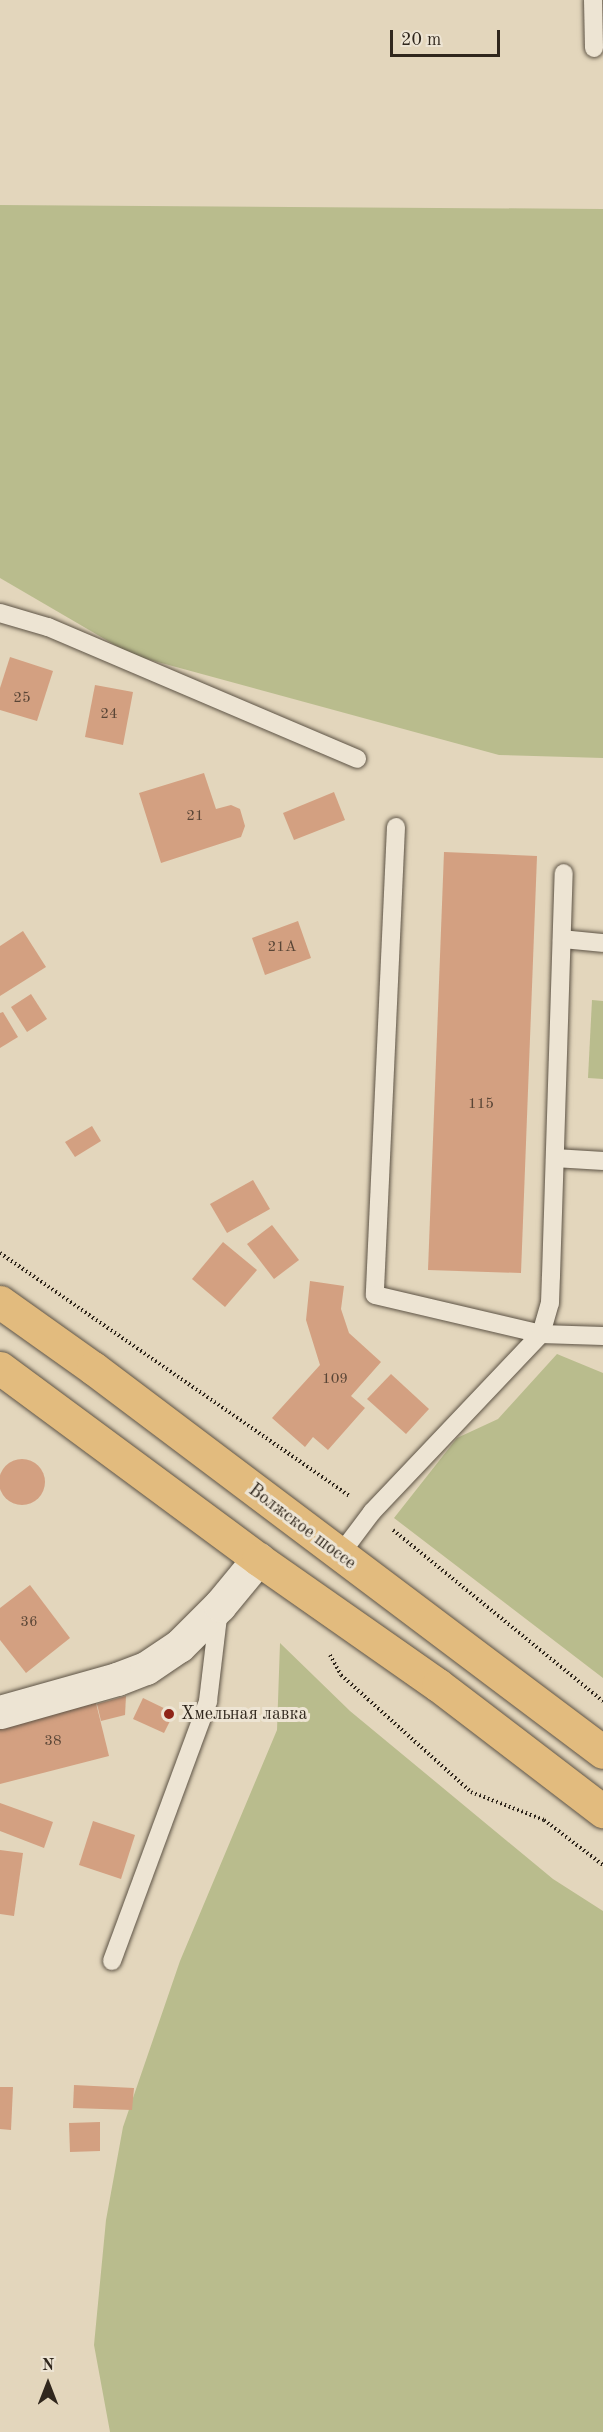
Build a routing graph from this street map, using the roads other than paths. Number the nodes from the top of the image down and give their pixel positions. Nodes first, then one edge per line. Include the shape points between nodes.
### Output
1 (593, 0) edge
2 (594, 48) dead end
3 (0, 614) edge
4 (357, 759) dead end
5 (396, 827) dead end
6 (564, 873) dead end
7 (562, 939) junction
8 (603, 943) edge
9 (555, 1158) junction
10 (603, 1161) edge
11 (0, 1302) edge
12 (541, 1334) junction
13 (603, 1336) edge
14 (0, 1368) edge
15 (339, 1556) junction
16 (258, 1559) junction
17 (220, 1605) junction
18 (0, 1712) edge
19 (603, 1752) edge
20 (603, 1811) edge
21 (112, 1961) dead end

1 - 2 lane
3 - 4 lane via 48,627
5 - 12 lane via 375,1295
6 - 7 lane
7 - 8 lane
7 - 9 lane
9 - 10 lane
9 - 12 lane via 550,1303
11 - 15 main road, Волжское шоссе
12 - 13 lane
12 - 15 lane via 372,1512
14 - 16 main road
15 - 19 main road, Волжское шоссе
16 - 17 street
16 - 20 main road via 438,1685
17 - 18 street via 179,1646 146,1668
17 - 21 lane via 208,1701

